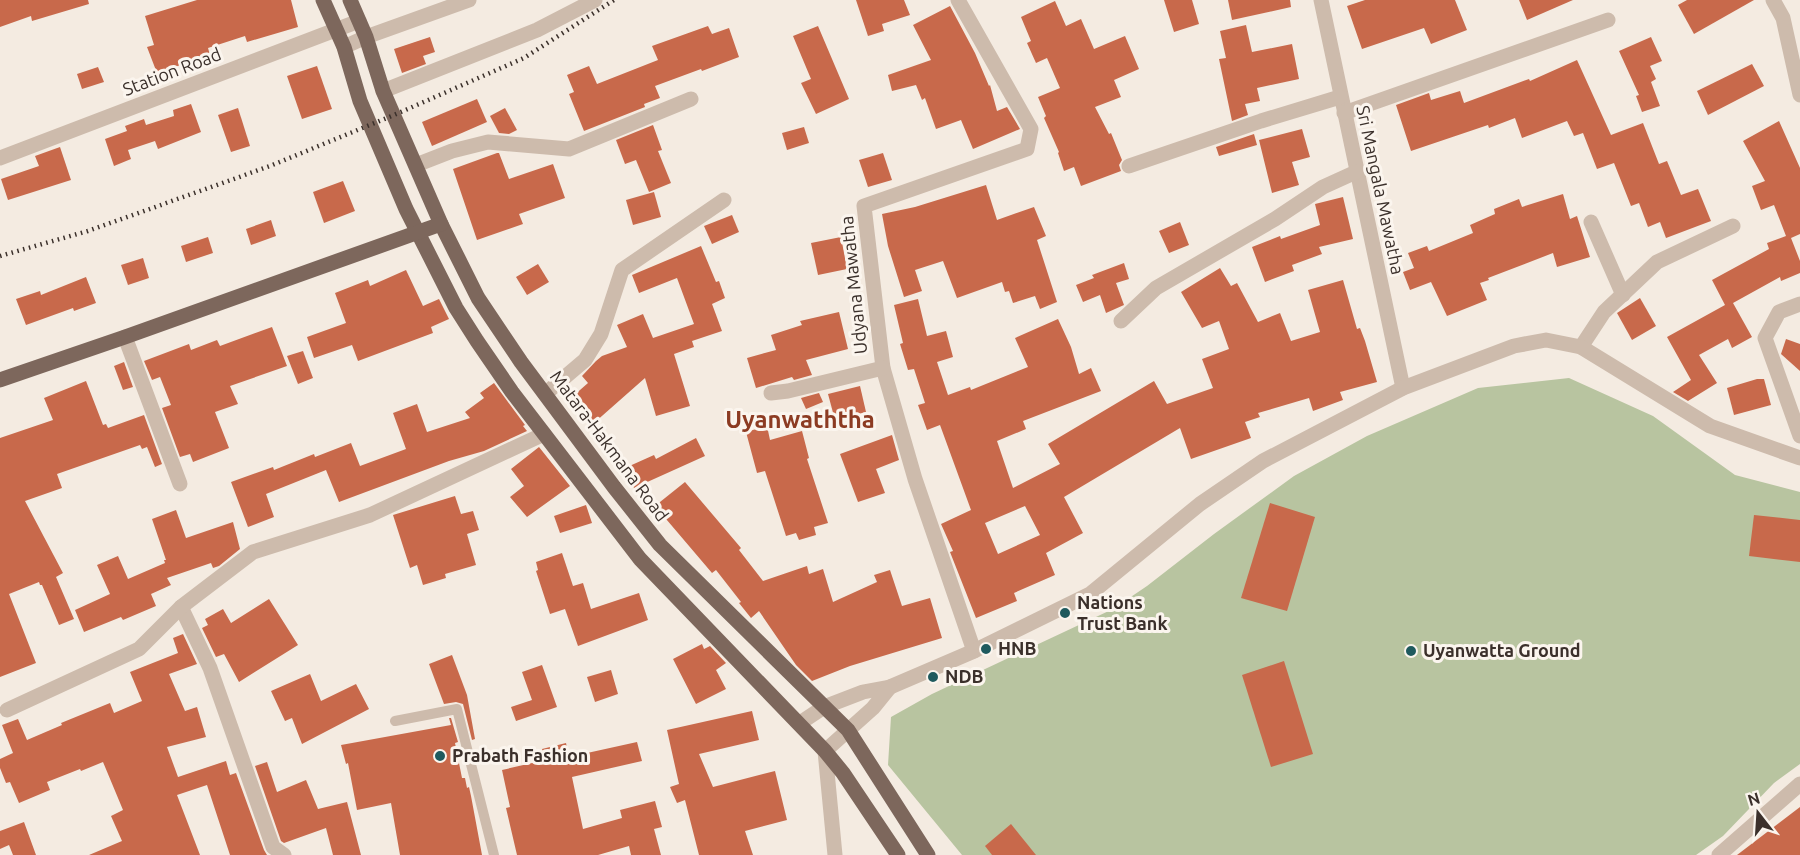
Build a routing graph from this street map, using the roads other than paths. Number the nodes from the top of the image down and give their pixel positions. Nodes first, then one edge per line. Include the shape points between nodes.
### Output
1 (323, 0) edge
2 (350, 0) edge
3 (469, 0) edge
4 (595, 0) edge
5 (958, 0) edge
6 (1321, 0) edge
7 (1773, 0) edge
8 (1608, 20) dead end
9 (359, 21) junction
10 (336, 30) junction
11 (366, 37) junction
12 (344, 47) junction
13 (383, 92) junction
14 (1800, 94) edge
15 (1340, 97) junction
16 (691, 99) dead end
17 (1344, 113) junction
18 (0, 158) edge
19 (416, 165) junction
20 (1129, 166) dead end
21 (1356, 172) junction
22 (724, 200) dead end
23 (1591, 222) dead end
24 (441, 224) junction
25 (1733, 226) dead end
26 (418, 232) junction
27 (1623, 295) junction
28 (1800, 304) edge
29 (1121, 321) dead end
30 (125, 337) junction
31 (1581, 347) junction
32 (882, 368) junction
33 (0, 380) edge
34 (1403, 388) junction
35 (771, 393) dead end
36 (545, 394) junction
37 (544, 434) junction
38 (1800, 436) edge
39 (1800, 458) edge
40 (180, 484) dead end
41 (181, 607) junction
42 (974, 651) junction
43 (890, 687) junction
44 (824, 707) junction
45 (7, 710) dead end
46 (394, 721) dead end
47 (800, 723) junction
48 (848, 730) junction
49 (825, 752) junction
50 (1800, 784) edge
51 (284, 855) edge
52 (494, 855) edge
53 (835, 855) edge
54 (898, 855) edge
55 (928, 855) edge
56 (1719, 855) edge

1 - 10 main road
2 - 9 main road, Matara-Hakmana Road
3 - 11 street
4 - 13 street via 537,30
5 - 32 street, Udyana Mawatha via 1031,129 1027,149 864,206
6 - 15 street, Sri Mangala Mawatha
7 - 14 street via 1783,18
8 - 17 street
9 - 10 street, Station Road
9 - 11 main road, Matara-Hakmana Road
10 - 12 main road
10 - 18 street, Station Road
11 - 12 street
11 - 13 main road, Matara-Hakmana Road
12 - 26 main road via 360,101
13 - 19 main road, Matara-Hakmana Road
15 - 17 street, Sri Mangala Mawatha
15 - 20 street
16 - 19 street via 569,149 488,142
17 - 21 street, Sri Mangala Mawatha
19 - 24 main road, Matara-Hakmana Road
21 - 29 street via 1156,288
21 - 34 street, Sri Mangala Mawatha
22 - 36 street via 622,270 601,334 585,360
23 - 27 street
24 - 26 main road
24 - 36 main road, Matara-Hakmana Road via 478,298
25 - 27 street via 1658,262
26 - 30 main road
26 - 37 main road via 462,317
27 - 31 street via 1604,312
28 - 38 street via 1779,312 1765,338
30 - 33 main road
30 - 40 street
31 - 34 street via 1546,340 1514,346
31 - 39 street via 1710,426
32 - 35 street
32 - 42 street, Udyana Mawatha
34 - 42 street via 1263,461 1200,504 1090,594
36 - 44 main road, Matara-Hakmana Road via 660,545
37 - 41 street via 370,515 253,552
37 - 47 main road via 640,559
41 - 45 street via 139,649
41 - 51 street via 210,668 273,847
42 - 43 street
43 - 44 street via 863,692
43 - 48 street
44 - 47 street
44 - 48 main road, Matara-Hakmana Road
46 - 52 lane via 457,709
47 - 49 main road
48 - 49 street
48 - 55 main road, Matara-Hakmana Road
49 - 53 street
49 - 54 main road
50 - 56 street

